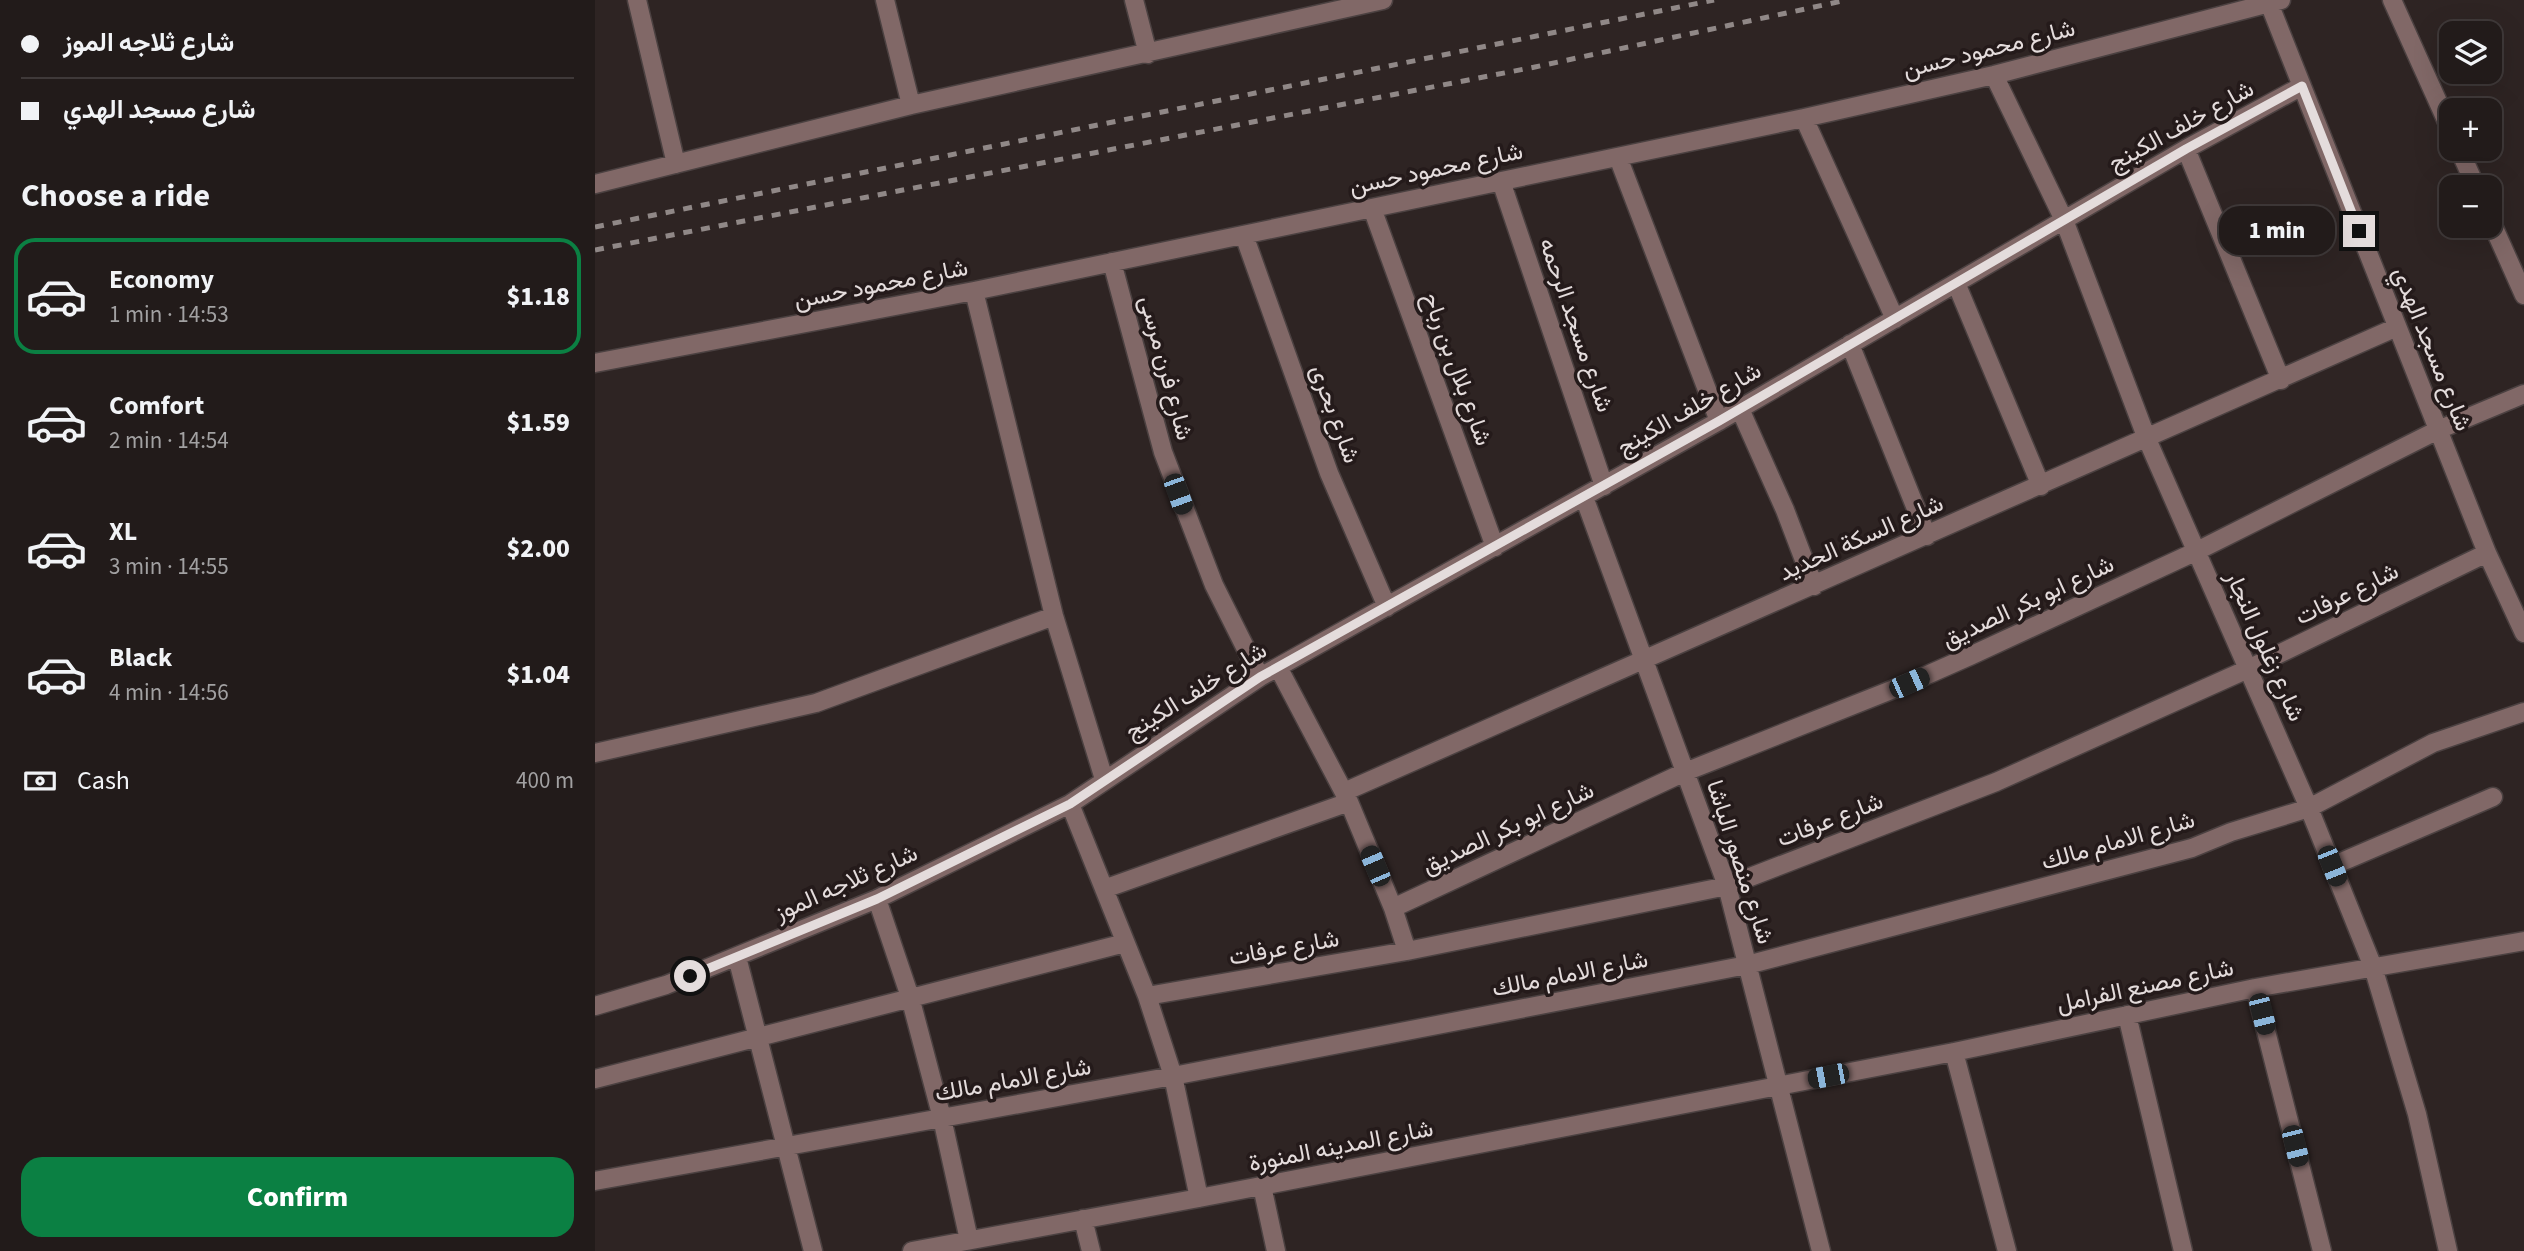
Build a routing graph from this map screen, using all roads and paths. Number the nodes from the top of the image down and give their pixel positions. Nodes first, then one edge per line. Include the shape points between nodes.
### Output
1 (637, 0) edge
2 (885, 0) edge
3 (1134, 0) edge
4 (1383, 0) edge
5 (2392, 0) edge
6 (2275, 2) edge
7 (1314, 8) edge
8 (1148, 54) junction
9 (1994, 75) junction
10 (2302, 86) junction
11 (2439, 104) edge
12 (911, 105) junction
13 (1804, 118) junction
14 (2186, 149) junction
15 (1618, 157) junction
16 (676, 164) junction
17 (1501, 181) junction
18 (595, 184) edge
19 (1372, 208) junction
20 (2064, 220) junction
21 (1244, 235) junction
22 (2498, 238) edge
23 (1112, 262) junction
24 (1956, 283) junction
25 (974, 291) junction
26 (2524, 295) edge
27 (1895, 319) junction
28 (2397, 327) junction
29 (1850, 344) junction
30 (595, 363) edge
31 (2281, 380) junction
32 (2524, 394) edge
33 (1740, 409) junction
34 (1719, 421) junction
35 (2438, 430) junction
36 (2147, 439) junction
37 (1604, 486) junction
38 (2041, 486) junction
39 (1584, 497) junction
40 (1927, 536) junction
41 (1495, 547) junction
42 (2197, 551) junction
43 (2487, 553) junction
44 (1814, 586) junction
45 (1387, 607) junction
46 (1054, 616) junction
47 (2524, 633) edge
48 (1645, 660) junction
49 (1278, 667) junction
50 (2248, 669) junction
51 (1260, 677) junction
52 (2524, 712) edge
53 (595, 753) edge
54 (1685, 772) junction
55 (1104, 779) junction
56 (1346, 797) junction
57 (2493, 797) dead end
58 (1070, 804) junction
59 (2309, 808) junction
60 (2332, 866) junction
61 (1727, 886) junction
62 (1104, 889) junction
63 (877, 899) junction
64 (1393, 908) junction
65 (2524, 941) edge
66 (1125, 943) junction
67 (1407, 951) junction
68 (737, 957) junction
69 (1747, 965) junction
70 (2373, 967) junction
71 (2255, 988) junction
72 (1147, 996) junction
73 (910, 998) junction
74 (595, 1006) edge
75 (2127, 1015) junction
76 (758, 1038) junction
77 (1954, 1052) junction
78 (1173, 1076) junction
79 (595, 1079) edge
80 (1778, 1085) junction
81 (942, 1118) junction
82 (785, 1146) junction
83 (595, 1181) edge
84 (1262, 1186) junction
85 (1199, 1198) junction
86 (1083, 1219) junction
87 (969, 1240) junction
88 (813, 1251) edge
89 (912, 1251) edge
90 (1091, 1251) edge
91 (1276, 1251) edge
92 (1821, 1251) edge
93 (2007, 1251) edge
94 (2183, 1251) edge
95 (2322, 1251) edge
96 (2448, 1251) edge

1 - 16 street
2 - 12 street
3 - 8 street
4 - 7 street
5 - 11 street
6 - 9 street, شارع محمود حسن
6 - 10 street, شارع مسجد الهدي
7 - 8 street
8 - 12 street
9 - 13 street, شارع محمود حسن
9 - 20 street, شارع زغلول النجار
10 - 14 street, شارع خلف الكينج
10 - 28 street, شارع مسجد الهدي
12 - 16 street
13 - 15 street, شارع محمود حسن
13 - 27 street
14 - 20 street, شارع خلف الكينج
14 - 31 street
15 - 17 street, شارع محمود حسن
15 - 34 street
16 - 18 street
17 - 19 street, شارع محمود حسن
17 - 37 street, شارع مسجد الرحمه
19 - 21 street, شارع محمود حسن
19 - 41 street, شارع بلال بن رباح
20 - 24 street, شارع خلف الكينج
20 - 36 street, شارع زغلول النجار
21 - 23 street, شارع محمود حسن
21 - 45 street, شارع بحرى via 1329,473
22 - 26 street
23 - 25 street, شارع محمود حسن
23 - 51 street, شارع فرن مرسى via 1163,452 1214,585
24 - 27 street, شارع خلف الكينج
24 - 38 street
25 - 30 street, شارع محمود حسن
25 - 46 street
27 - 29 street, شارع خلف الكينج
28 - 31 street, شارع السكة الحديد
28 - 35 street, شارع مسجد الهدي
29 - 33 street, شارع خلف الكينج
29 - 40 street
31 - 36 street, شارع السكة الحديد
32 - 35 street, شارع ابو بكر الصديق
33 - 34 street, شارع خلف الكينج
33 - 44 street
34 - 37 street, شارع خلف الكينج
35 - 42 street, شارع ابو بكر الصديق
35 - 43 street, شارع مسجد الهدي
36 - 38 street, شارع السكة الحديد
36 - 42 street, شارع زغلول النجار
37 - 39 street, شارع خلف الكينج
38 - 40 street, شارع السكة الحديد
39 - 41 street, شارع خلف الكينج
39 - 48 street, شارع منصور الباشا
40 - 44 street, شارع السكة الحديد
41 - 45 street, شارع خلف الكينج
42 - 50 street, شارع زغلول النجار
42 - 54 street, شارع ابو بكر الصديق via 1909,683
43 - 47 street, شارع مسجد الهدي
43 - 50 street, شارع عرفات
44 - 48 street, شارع السكة الحديد
45 - 49 street, شارع خلف الكينج
46 - 53 street via 816,702
46 - 55 street
48 - 54 street, شارع منصور الباشا
48 - 56 street, شارع السكة الحديد
49 - 51 street, شارع خلف الكينج
49 - 56 street
50 - 59 street, شارع زغلول النجار
50 - 61 street, شارع عرفات via 1996,782
51 - 55 street, شارع خلف الكينج
52 - 59 street, شارع الامام مالك via 2433,743
54 - 61 street, شارع منصور الباشا
54 - 64 street, شارع ابو بكر الصديق
55 - 58 street, شارع ثلاجه الموز
56 - 62 street, شارع السكة الحديد
56 - 64 street
57 - 60 street
58 - 62 street
58 - 63 street, شارع ثلاجه الموز
59 - 60 street, شارع زغلول النجار
59 - 69 street, شارع الامام مالك via 2192,848
60 - 70 street, شارع زغلول النجار
61 - 67 street, شارع عرفات
61 - 69 street, شارع منصور الباشا
62 - 66 street
63 - 68 street, شارع ثلاجه الموز
63 - 73 street
64 - 67 street
65 - 70 street, شارع مصنع الفرامل
66 - 72 street
66 - 73 street
67 - 72 street, شارع عرفات
68 - 74 street, شارع ثلاجه الموز via 655,989
68 - 76 street
69 - 78 street, شارع الامام مالك
69 - 80 street, شارع منصور الباشا
70 - 71 street, شارع مصنع الفرامل
70 - 96 street, شارع زغلول النجار via 2417,1114
71 - 75 street, شارع مصنع الفرامل
71 - 95 street
72 - 78 street
73 - 76 street
73 - 81 street
75 - 77 street, شارع مصنع الفرامل
75 - 94 street
76 - 79 street
76 - 82 street
77 - 80 street, شارع مصنع الفرامل
77 - 93 street
78 - 81 street, شارع الامام مالك
78 - 85 street
80 - 84 street, شارع المدينه المنورة
80 - 92 street, شارع منصور الباشا
81 - 82 street, شارع الامام مالك
81 - 87 street
82 - 83 street, شارع الامام مالك
82 - 88 street
84 - 85 street, شارع المدينه المنورة
84 - 91 street
85 - 86 street, شارع المدينه المنورة
86 - 87 street, شارع المدينه المنورة
86 - 90 street
87 - 89 street, شارع المدينه المنورة

